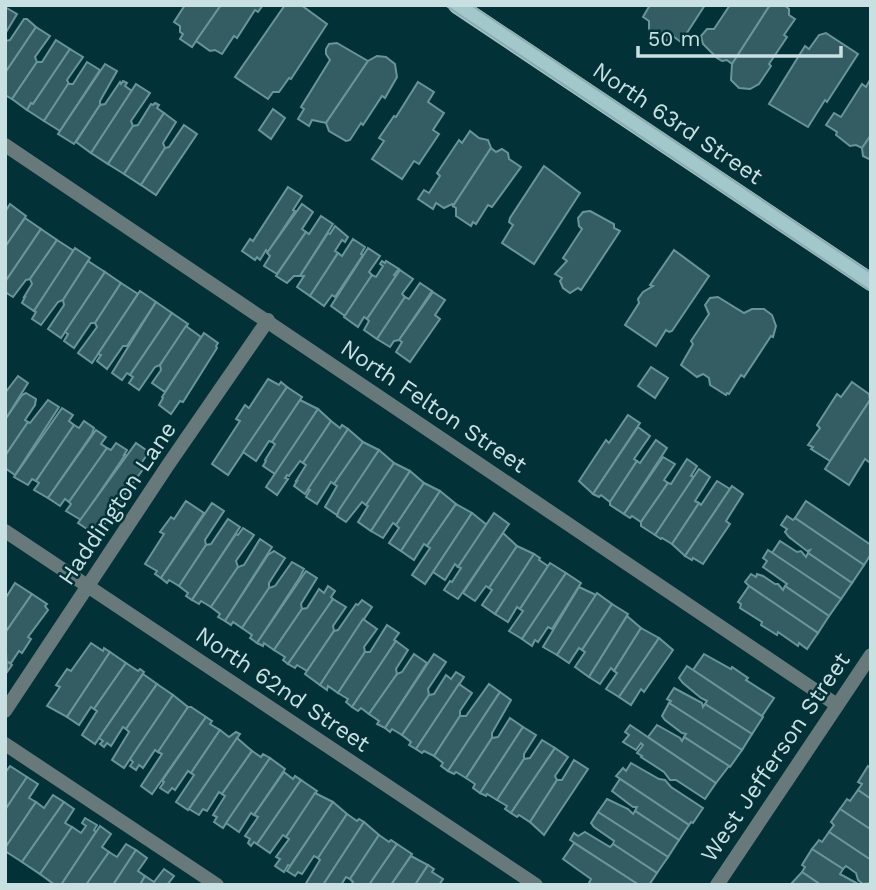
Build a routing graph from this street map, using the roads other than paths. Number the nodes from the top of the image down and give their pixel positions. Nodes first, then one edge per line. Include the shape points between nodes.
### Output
1 (457, 5) edge
2 (5, 145) edge
3 (871, 282) edge
4 (268, 320) junction
5 (5, 531) edge
6 (89, 587) junction
7 (871, 655) edge
8 (837, 705) junction
9 (5, 711) edge
10 (5, 744) edge
11 (217, 885) edge
12 (536, 885) edge
13 (717, 885) edge

1 - 3 main road, North 63rd Street
2 - 4 street, North Felton Street
4 - 6 street, Haddington Lane
4 - 8 street, North Felton Street
5 - 6 street, North 62nd Street
6 - 9 street, Haddington Lane
6 - 12 street, North 62nd Street
7 - 8 street, West Jefferson Street
8 - 13 street, West Jefferson Street
10 - 11 street

